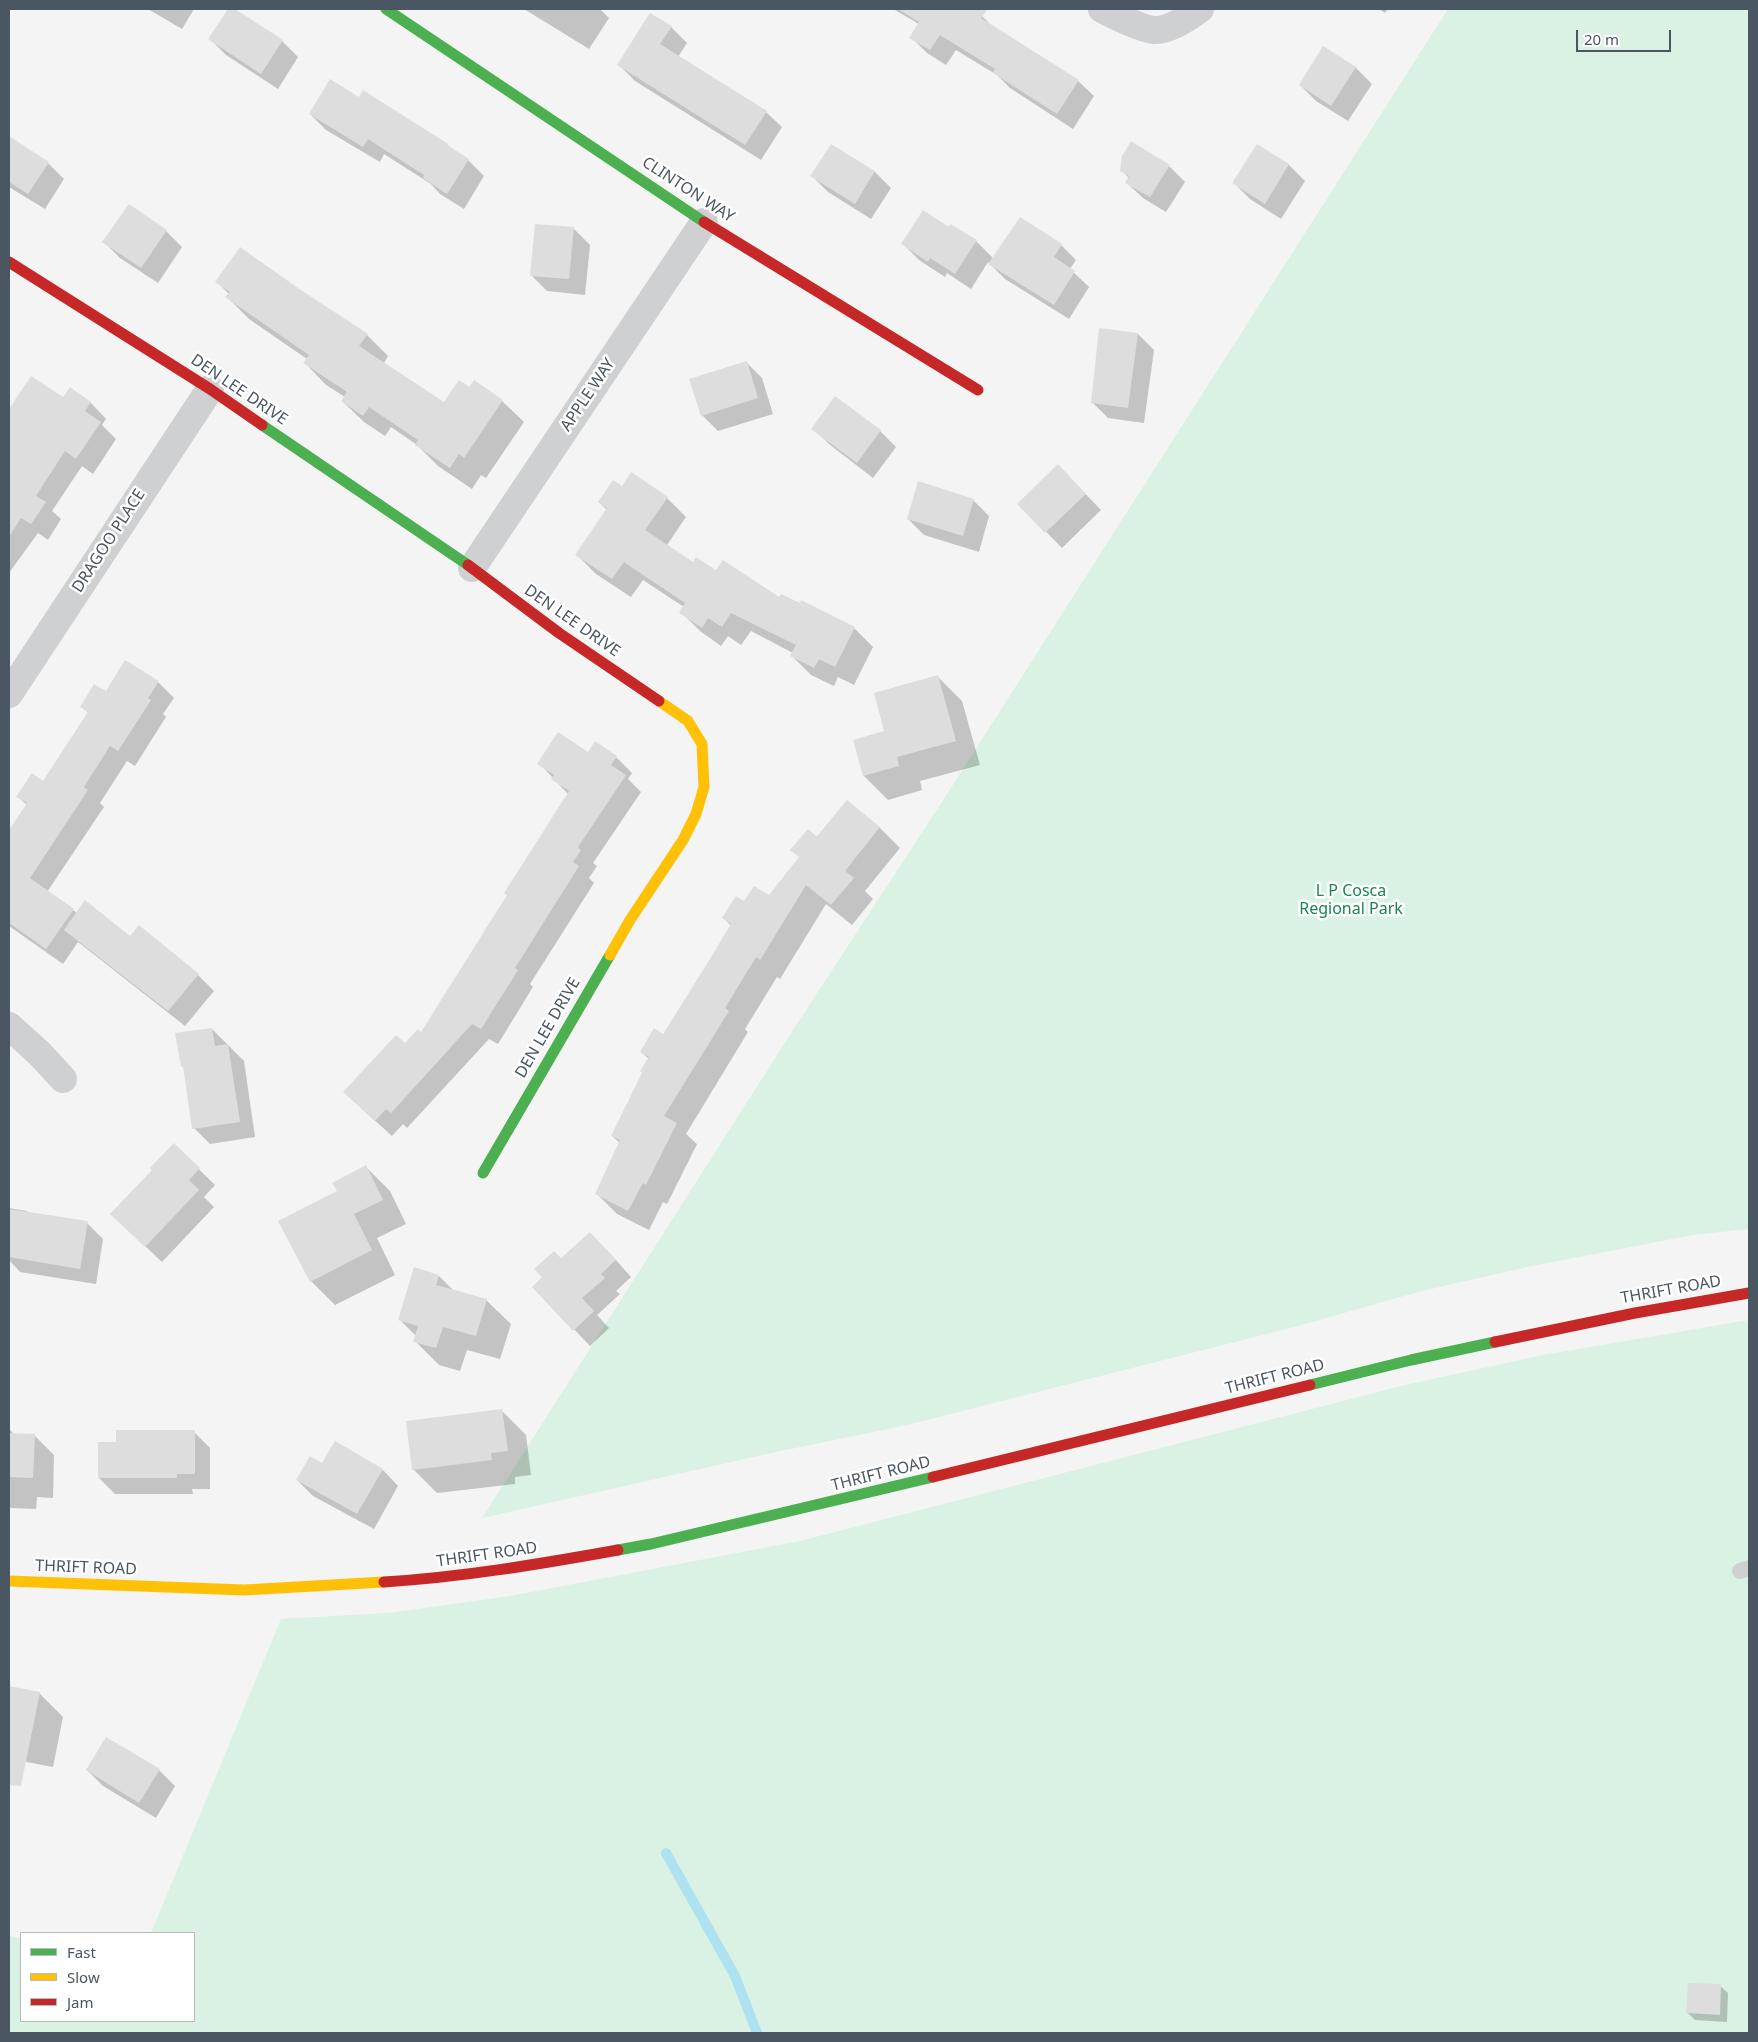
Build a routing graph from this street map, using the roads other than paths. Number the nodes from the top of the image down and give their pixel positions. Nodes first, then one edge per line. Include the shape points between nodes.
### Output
1 (386, 9) edge
2 (1102, 9) edge
3 (1200, 9) edge
4 (704, 222) junction
5 (9, 262) edge
6 (210, 389) junction
7 (978, 390) dead end
8 (472, 568) junction
9 (9, 694) edge
10 (9, 1026) edge
11 (63, 1079) dead end
12 (483, 1173) dead end
13 (1749, 1293) edge
14 (9, 1581) edge

1 - 4 street, CLINTON WAY
2 - 3 street via 1154,30 1177,24
4 - 7 street, CLINTON WAY
4 - 8 street, APPLE WAY
5 - 6 street, DEN LEE DRIVE
6 - 8 street, DEN LEE DRIVE
6 - 9 street, DRAGOO PLACE
8 - 12 street, DEN LEE DRIVE via 559,633 688,721 702,744 704,766 702,796 683,840 630,920
10 - 11 street
13 - 14 street, THRIFT ROAD via 1430,1356 845,1500 651,1544 534,1565 429,1579 244,1590

